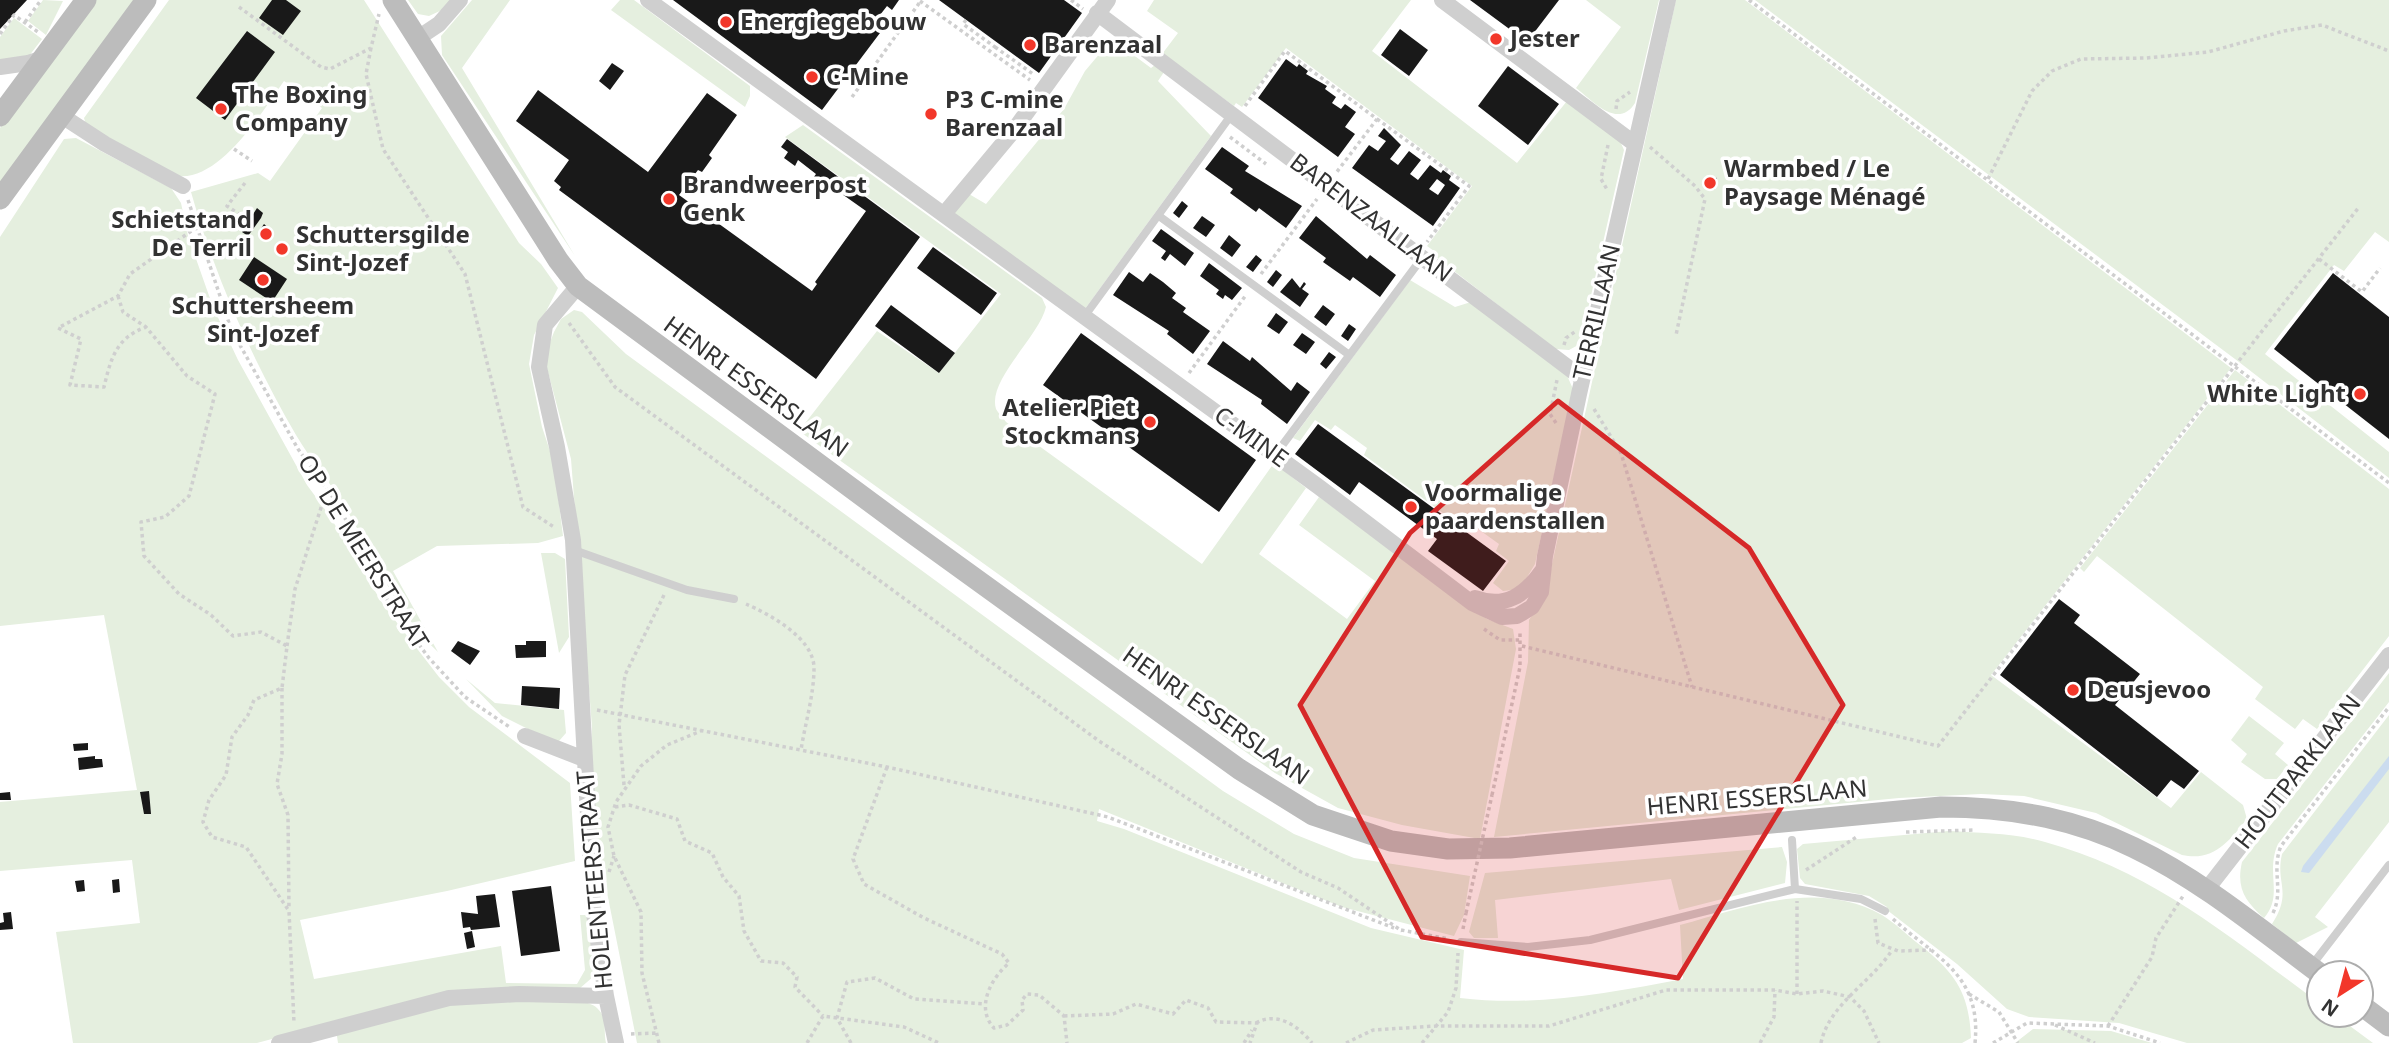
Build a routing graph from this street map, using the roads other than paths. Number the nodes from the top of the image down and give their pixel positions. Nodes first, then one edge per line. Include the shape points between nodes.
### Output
1 (86, 0) edge
2 (146, 0) edge
3 (460, 0) edge
4 (648, 0) edge
5 (1442, 0) edge
6 (1668, 0) edge
7 (386, 7) edge
8 (1102, 7) edge
9 (418, 38) junction
10 (43, 58) junction
11 (0, 67) edge
12 (2, 108) edge
13 (1236, 113) junction
14 (62, 116) junction
15 (1638, 134) junction
16 (183, 186) road end
17 (0, 199) edge
18 (944, 214) junction
19 (1159, 216) junction
20 (1423, 252) junction
21 (578, 286) junction
22 (1084, 317) junction
23 (1550, 352) junction
24 (1348, 354) junction
25 (1587, 358) junction
26 (1582, 378) junction
27 (1275, 455) junction
28 (574, 550) junction
29 (1542, 571) junction
30 (1466, 595) junction
31 (734, 599) road end
32 (1517, 616) joint
33 (2389, 654) edge
34 (525, 736) road end
35 (584, 758) junction
36 (1792, 840) dead end
37 (2389, 865) edge
38 (1795, 889) junction
39 (2201, 896) junction
40 (1885, 911) road end
41 (1461, 942) road end
42 (2323, 959) edge
43 (2305, 964) edge
44 (606, 996) junction
45 (615, 1039) edge
46 (287, 1040) edge

1 - 10 street
2 - 14 street
3 - 9 street via 439,24
4 - 18 street, C-MINE
5 - 15 street via 1605,120
6 - 15 street, TERRILLAAN
7 - 9 street, HENRI ESSERSLAAN
8 - 13 street, BARENZAALLAAN via 1159,59
8 - 18 street via 1014,130
9 - 21 street, HENRI ESSERSLAAN
10 - 11 street
10 - 12 street
13 - 19 lane
13 - 20 street, BARENZAALLAAN
14 - 16 street
14 - 17 street
15 - 25 street, TERRILLAAN
18 - 22 street, C-MINE
19 - 22 lane
19 - 24 lane
20 - 23 street, BARENZAALLAAN
20 - 24 lane
21 - 28 street via 545,325 539,368
21 - 39 street, HENRI ESSERSLAAN via 1239,769 1313,815 1391,841 1448,849 1510,848 1980,807 2081,824 2122,840 2163,860
22 - 27 street, C-MINE
23 - 25 street
23 - 26 street, BARENZAALLAAN
24 - 27 lane
25 - 26 street, TERRILLAAN
26 - 29 street, TERRILLAAN
27 - 30 street, C-MINE
28 - 31 lane via 669,584
28 - 35 street
29 - 30 street via 1513,599 1486,603
29 - 32 street, TERRILLAAN via 1541,592 1532,607
30 - 32 street, C-MINE via 1490,614
33 - 39 street, HOUTPARKLAAN
34 - 35 street
35 - 44 street, HOLENTEERSTRAAT via 593,905
36 - 38 lane
37 - 42 lane
38 - 40 lane via 1830,892
38 - 41 lane via 1590,940 1528,947
39 - 43 street, HENRI ESSERSLAAN
44 - 45 street, HOLENTEERSTRAAT
44 - 46 street via 449,998

